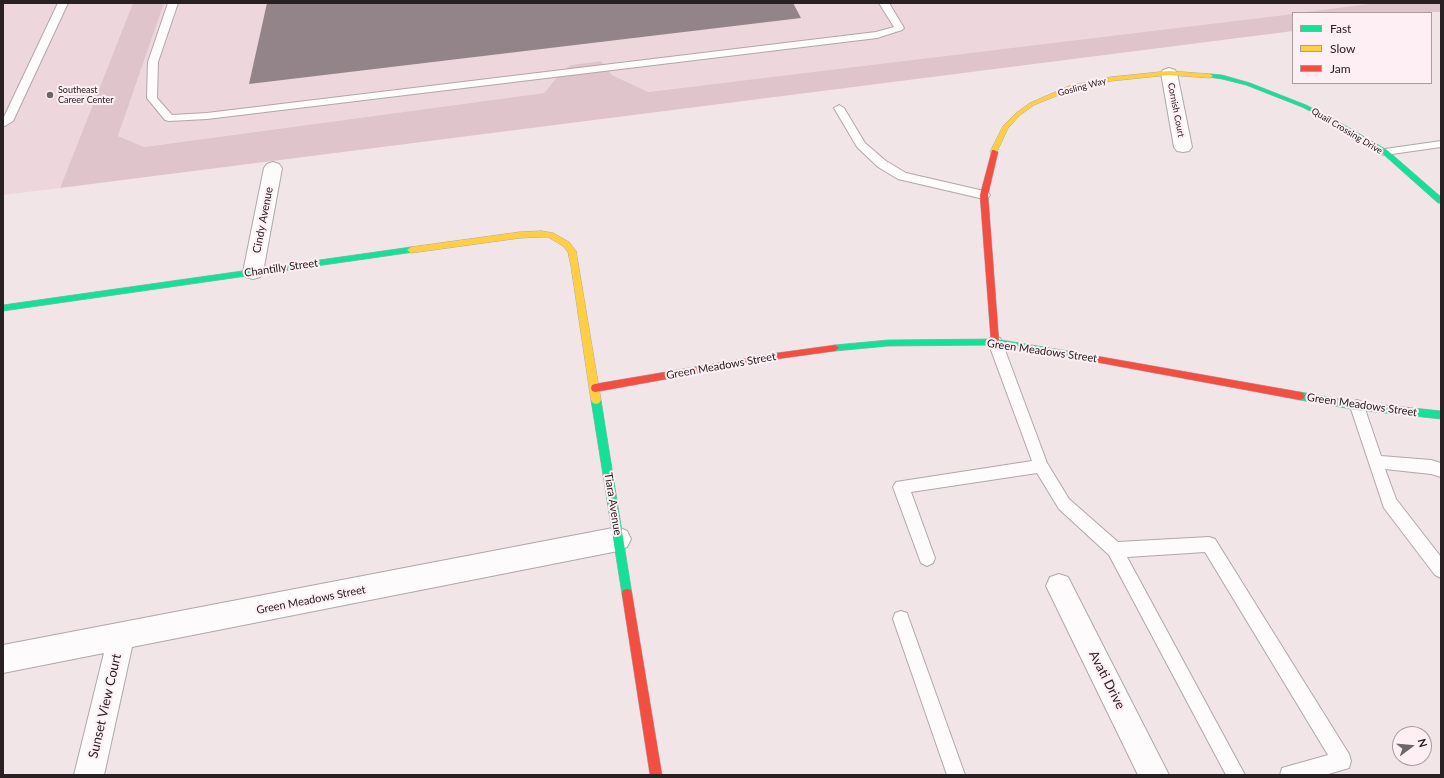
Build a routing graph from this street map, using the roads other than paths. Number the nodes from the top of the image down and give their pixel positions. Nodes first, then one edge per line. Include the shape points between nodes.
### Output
1 (63, 3) edge
2 (173, 3) edge
3 (884, 3) edge
4 (1169, 73) junction
5 (839, 108) dead end
6 (3, 124) edge
7 (1441, 144) edge
8 (1183, 147) dead end
9 (1384, 152) junction
10 (273, 168) dead end
11 (984, 195) junction
12 (1441, 201) edge
13 (559, 239) joint
14 (253, 272) junction
15 (3, 308) edge
16 (995, 342) junction
17 (595, 388) junction
18 (1357, 406) junction
19 (1441, 415) edge
20 (1375, 462) junction
21 (1041, 466) junction
22 (1441, 470) edge
23 (618, 539) junction
24 (1115, 550) junction
25 (927, 558) dead end
26 (1441, 570) edge
27 (1060, 586) dead end
28 (901, 619) dead end
29 (121, 637) junction
30 (3, 660) edge
31 (89, 775) edge
32 (656, 775) edge
33 (956, 775) edge
34 (1154, 775) edge
35 (1236, 775) edge
36 (1289, 775) edge

1 - 6 lane via 8,121
2 - 3 lane via 153,62 152,98 169,118 207,116 878,35 899,28
4 - 8 street, Cornish Court
4 - 9 street, Quail Crossing Drive via 1222,78 1276,94 1330,118
4 - 11 street, Gosling Way via 1090,83 1068,88 1032,104 1005,127 998,140
5 - 11 lane via 861,145 882,164 902,176
7 - 9 lane
9 - 12 street, Quail Crossing Drive
10 - 14 street, Cindy Avenue
11 - 16 street, Gosling Way
13 - 14 street, Chantilly Street via 541,234 526,234
13 - 17 street, Tiara Avenue via 572,251 574,258
14 - 15 street, Chantilly Street
16 - 17 street, Green Meadows Street via 941,341 834,348
16 - 18 street, Green Meadows Street
16 - 21 lane
17 - 23 street, Tiara Avenue
18 - 19 street, Green Meadows Street
18 - 20 lane
20 - 22 lane
20 - 26 lane via 1389,503
21 - 24 lane via 1064,504
21 - 25 lane via 901,488
23 - 29 street, Green Meadows Street
23 - 32 street, Tiara Avenue
24 - 35 lane
24 - 36 lane via 1209,544 1342,761
27 - 34 street, Avati Drive
28 - 33 lane
29 - 30 street, Green Meadows Street
29 - 31 street, Sunset View Court

